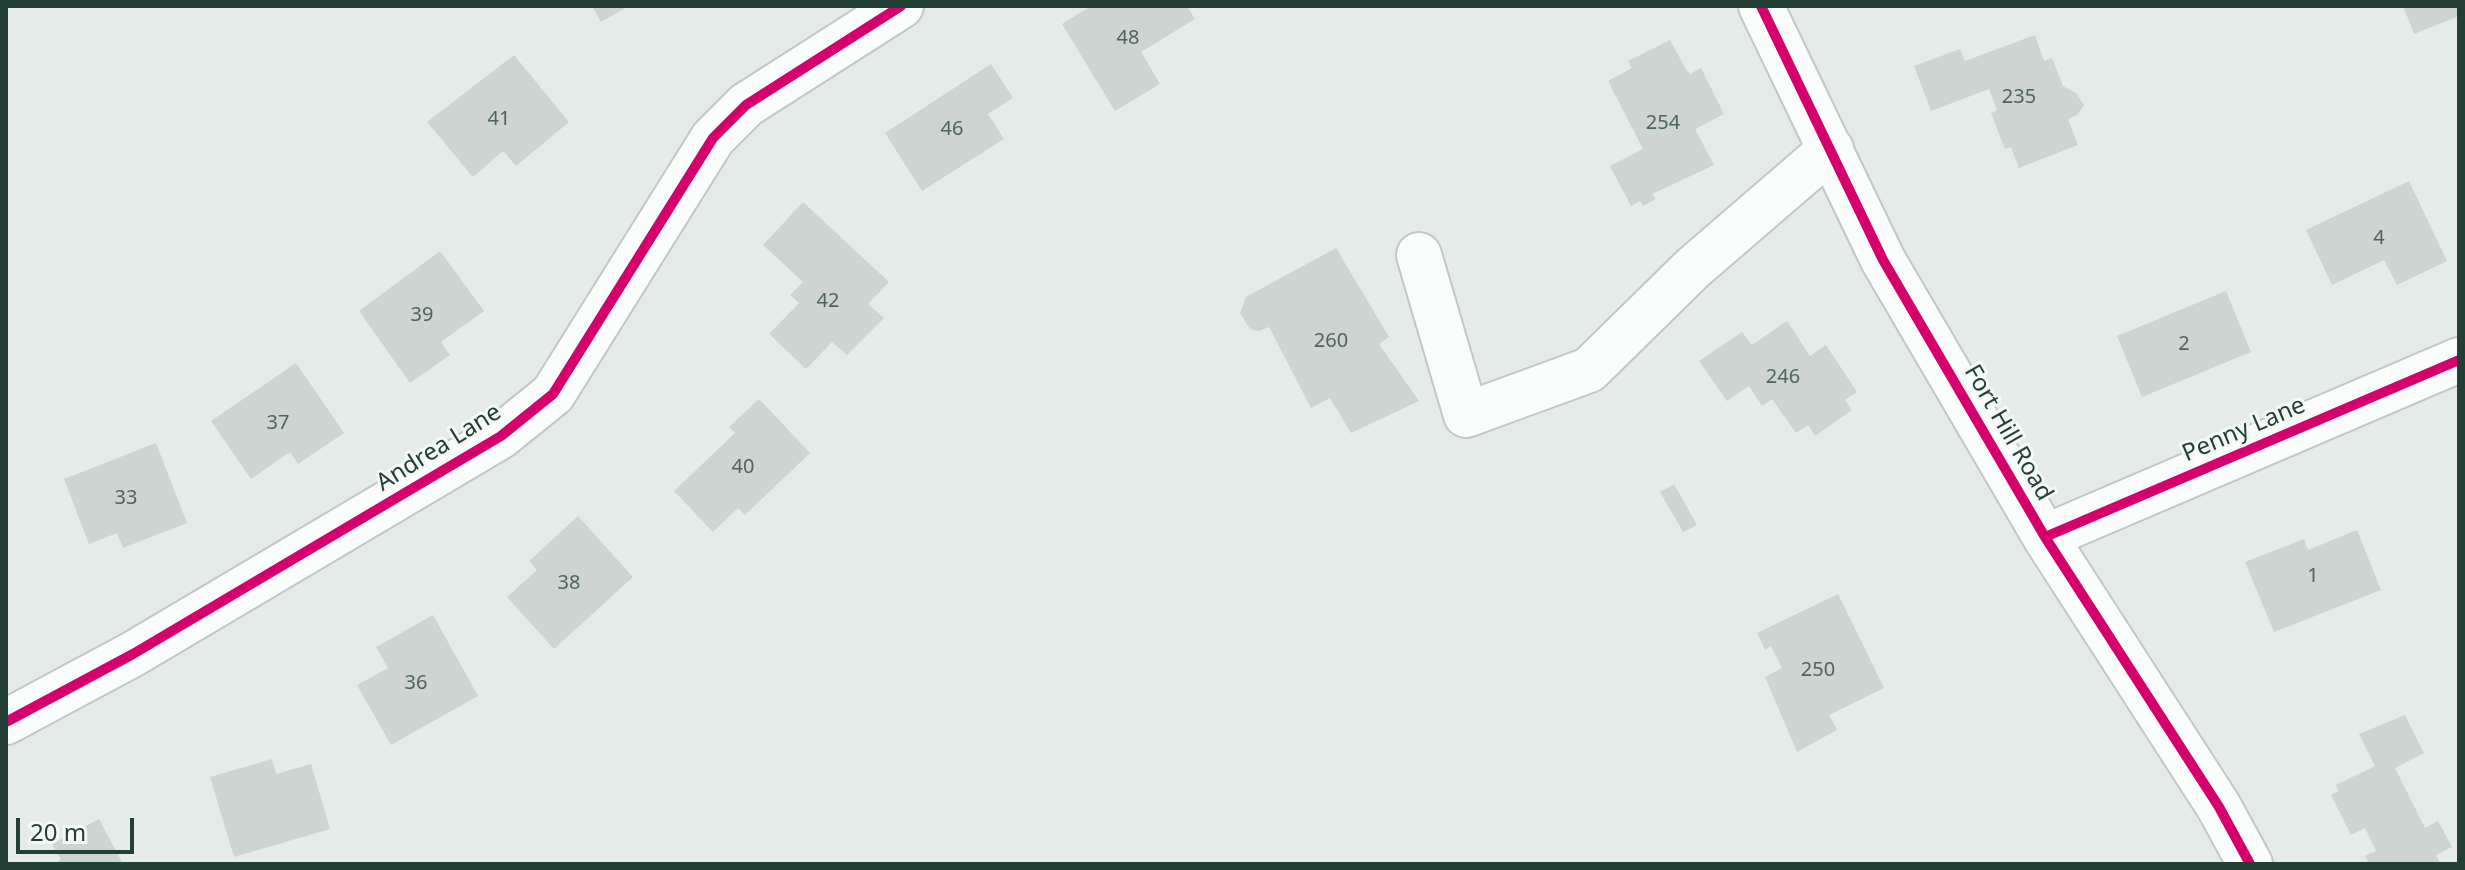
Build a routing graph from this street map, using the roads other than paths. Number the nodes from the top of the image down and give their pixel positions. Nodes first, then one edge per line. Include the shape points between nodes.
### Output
1 (901, 6) edge
2 (1761, 6) edge
3 (1831, 149) junction
4 (1419, 255) dead end
5 (2459, 360) edge
6 (2045, 537) junction
7 (6, 722) edge
8 (2250, 864) edge

1 - 7 street, Andrea Lane via 746,105 713,138 553,394 501,436 133,654
2 - 3 street, Fort Hill Road
3 - 4 street via 1693,268 1589,370 1466,415
3 - 6 street, Fort Hill Road via 1883,260
5 - 6 street, Penny Lane
6 - 8 street, Fort Hill Road via 2219,807

